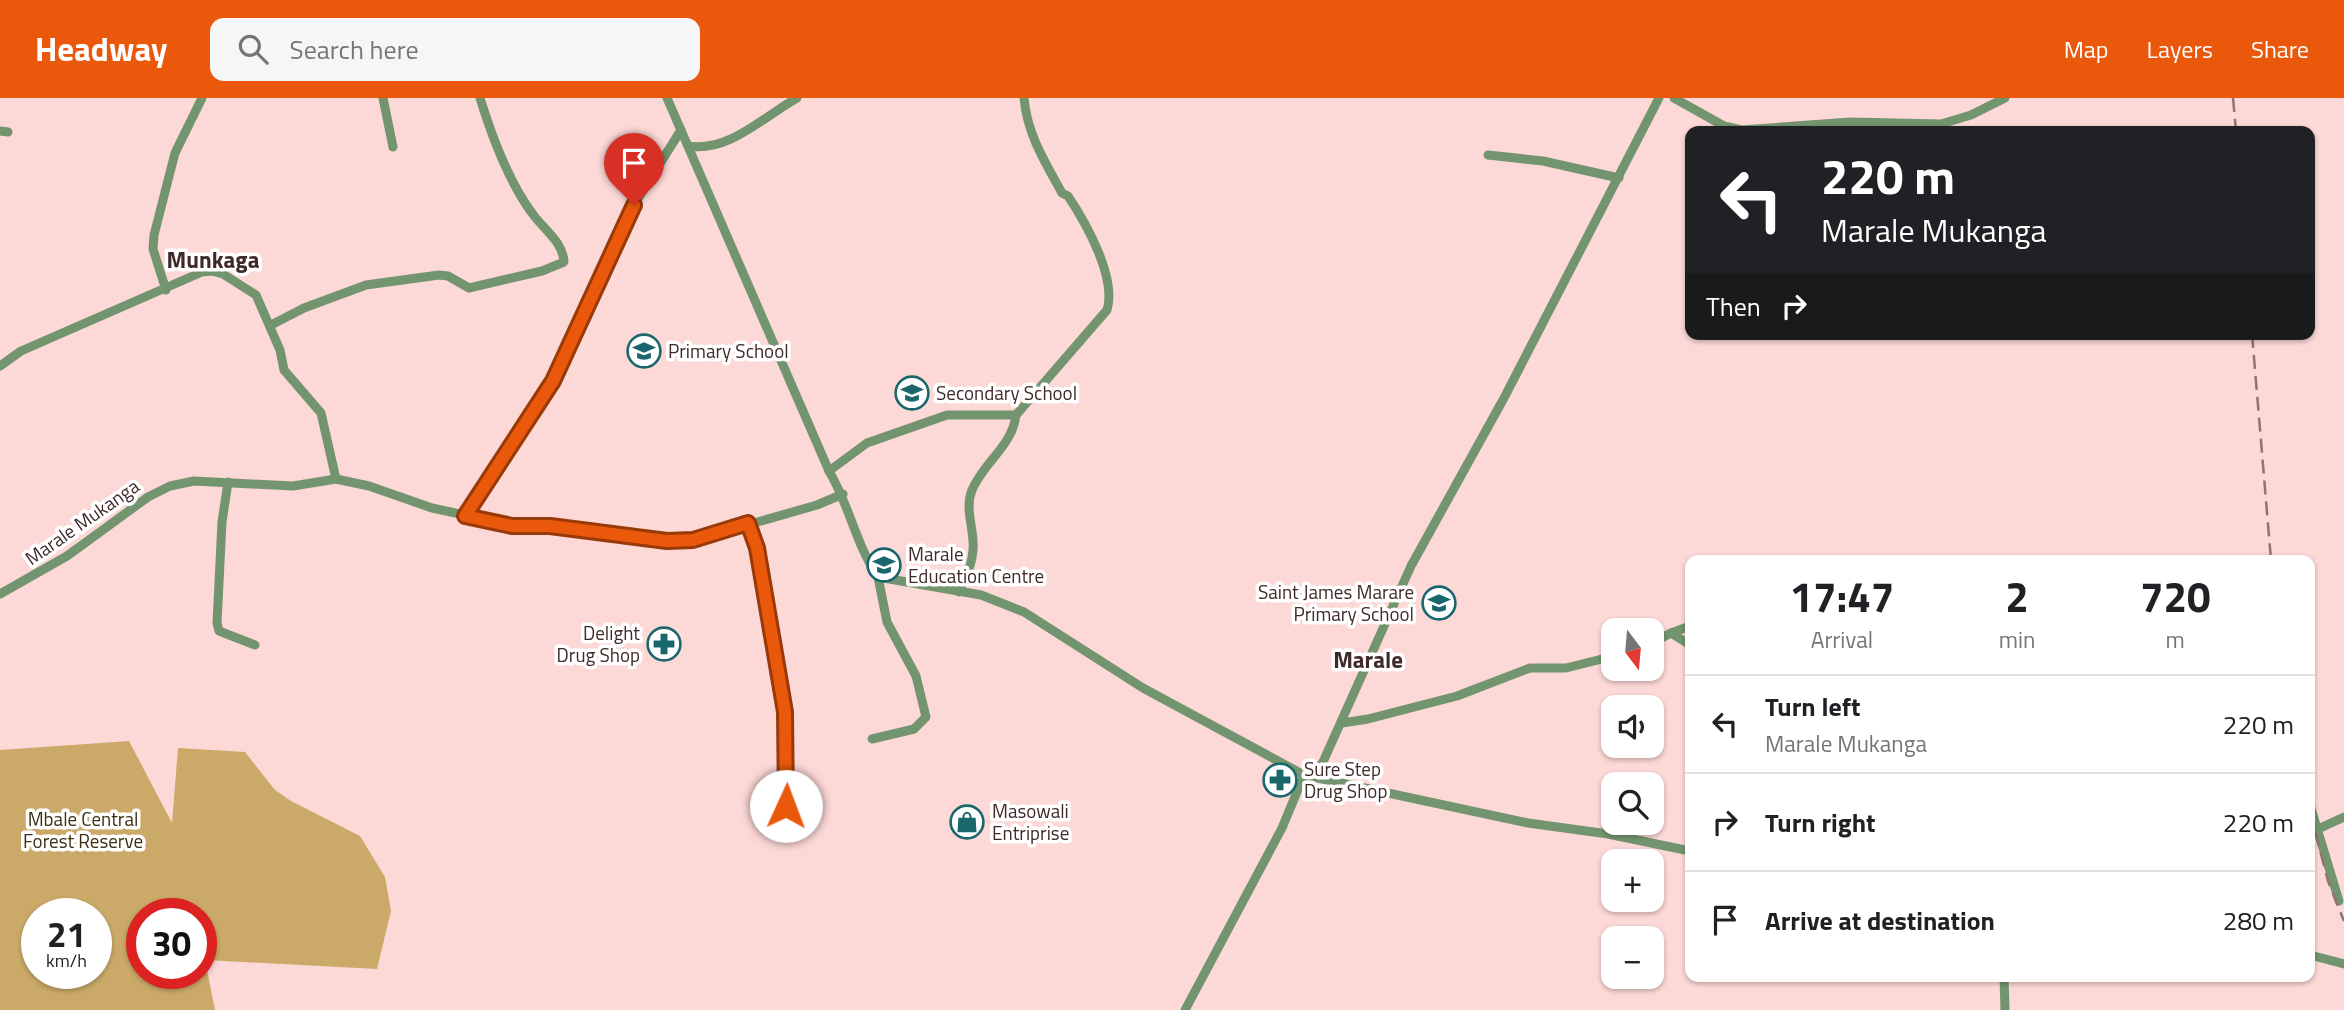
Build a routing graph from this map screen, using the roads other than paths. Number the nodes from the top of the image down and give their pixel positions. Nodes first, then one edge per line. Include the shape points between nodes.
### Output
1 (202, 98) edge
2 (383, 98) edge
3 (480, 98) edge
4 (667, 98) edge
5 (796, 98) edge
6 (1024, 98) edge
7 (1659, 98) edge
8 (1674, 98) edge
9 (2005, 98) edge
10 (1724, 126) edge
11 (1800, 126) edge
12 (681, 130) junction
13 (688, 146) junction
14 (393, 147) dead end
15 (1488, 155) dead end
16 (1619, 178) junction
17 (166, 290) junction
18 (271, 325) junction
19 (0, 366) edge
20 (1016, 415) junction
21 (829, 471) junction
22 (336, 479) junction
23 (228, 482) junction
24 (842, 494) junction
25 (465, 516) junction
26 (748, 523) junction
27 (878, 577) junction
28 (959, 592) junction
29 (0, 594) edge
30 (1685, 628) edge
31 (1671, 634) junction
32 (1664, 637) edge
33 (1685, 642) edge
34 (255, 645) dead end
35 (1601, 659) edge
36 (1342, 723) junction
37 (873, 739) dead end
38 (1304, 775) junction
39 (786, 806) dead end
40 (2344, 817) edge
41 (2315, 821) edge
42 (2318, 830) junction
43 (1685, 850) edge
44 (2339, 901) dead end
45 (2315, 956) edge
46 (2344, 964) edge
47 (2004, 982) edge
48 (1185, 1010) edge
49 (2005, 1010) edge

1 - 17 street via 175,153 154,235 153,249
2 - 14 street
3 - 18 street via 512,177 532,214 561,248 564,262 480,287 463,287 439,275 384,281 304,308
4 - 12 street
5 - 13 street via 724,142 706,149
6 - 20 street via 1039,152 1085,222 1110,296 1102,318
7 - 16 street
8 - 10 street
9 - 11 street via 1941,124
12 - 13 street
12 - 25 street via 634,205 553,381
13 - 21 street
15 - 16 street via 1543,161
16 - 36 street via 1411,566
17 - 18 street via 202,272 223,274 256,295
17 - 19 street via 20,351
18 - 22 street via 284,370 321,413
20 - 21 street via 947,415 867,443
20 - 28 street via 1008,440 971,492 974,549
21 - 24 street
22 - 23 street, Marale Mukanga via 293,486
22 - 25 street, Marale Mukanga
23 - 29 street, Marale Mukanga via 170,486 56,563
23 - 34 street via 217,623 225,635
24 - 26 street, Marale Mukanga
24 - 27 street
25 - 26 street, Marale Mukanga via 512,526 550,526 667,541 693,540
26 - 39 street via 757,548 785,712
27 - 28 street
27 - 37 street via 887,622 916,676 926,716 914,729
28 - 38 street via 981,595 1024,612 1143,688
30 - 31 street
31 - 32 street
31 - 33 street
35 - 36 street via 1566,668 1530,668 1457,696
36 - 38 street via 1322,764
38 - 43 street via 1528,823
38 - 48 street via 1282,828
40 - 42 street
41 - 42 street
42 - 44 street
45 - 46 street
47 - 49 street

